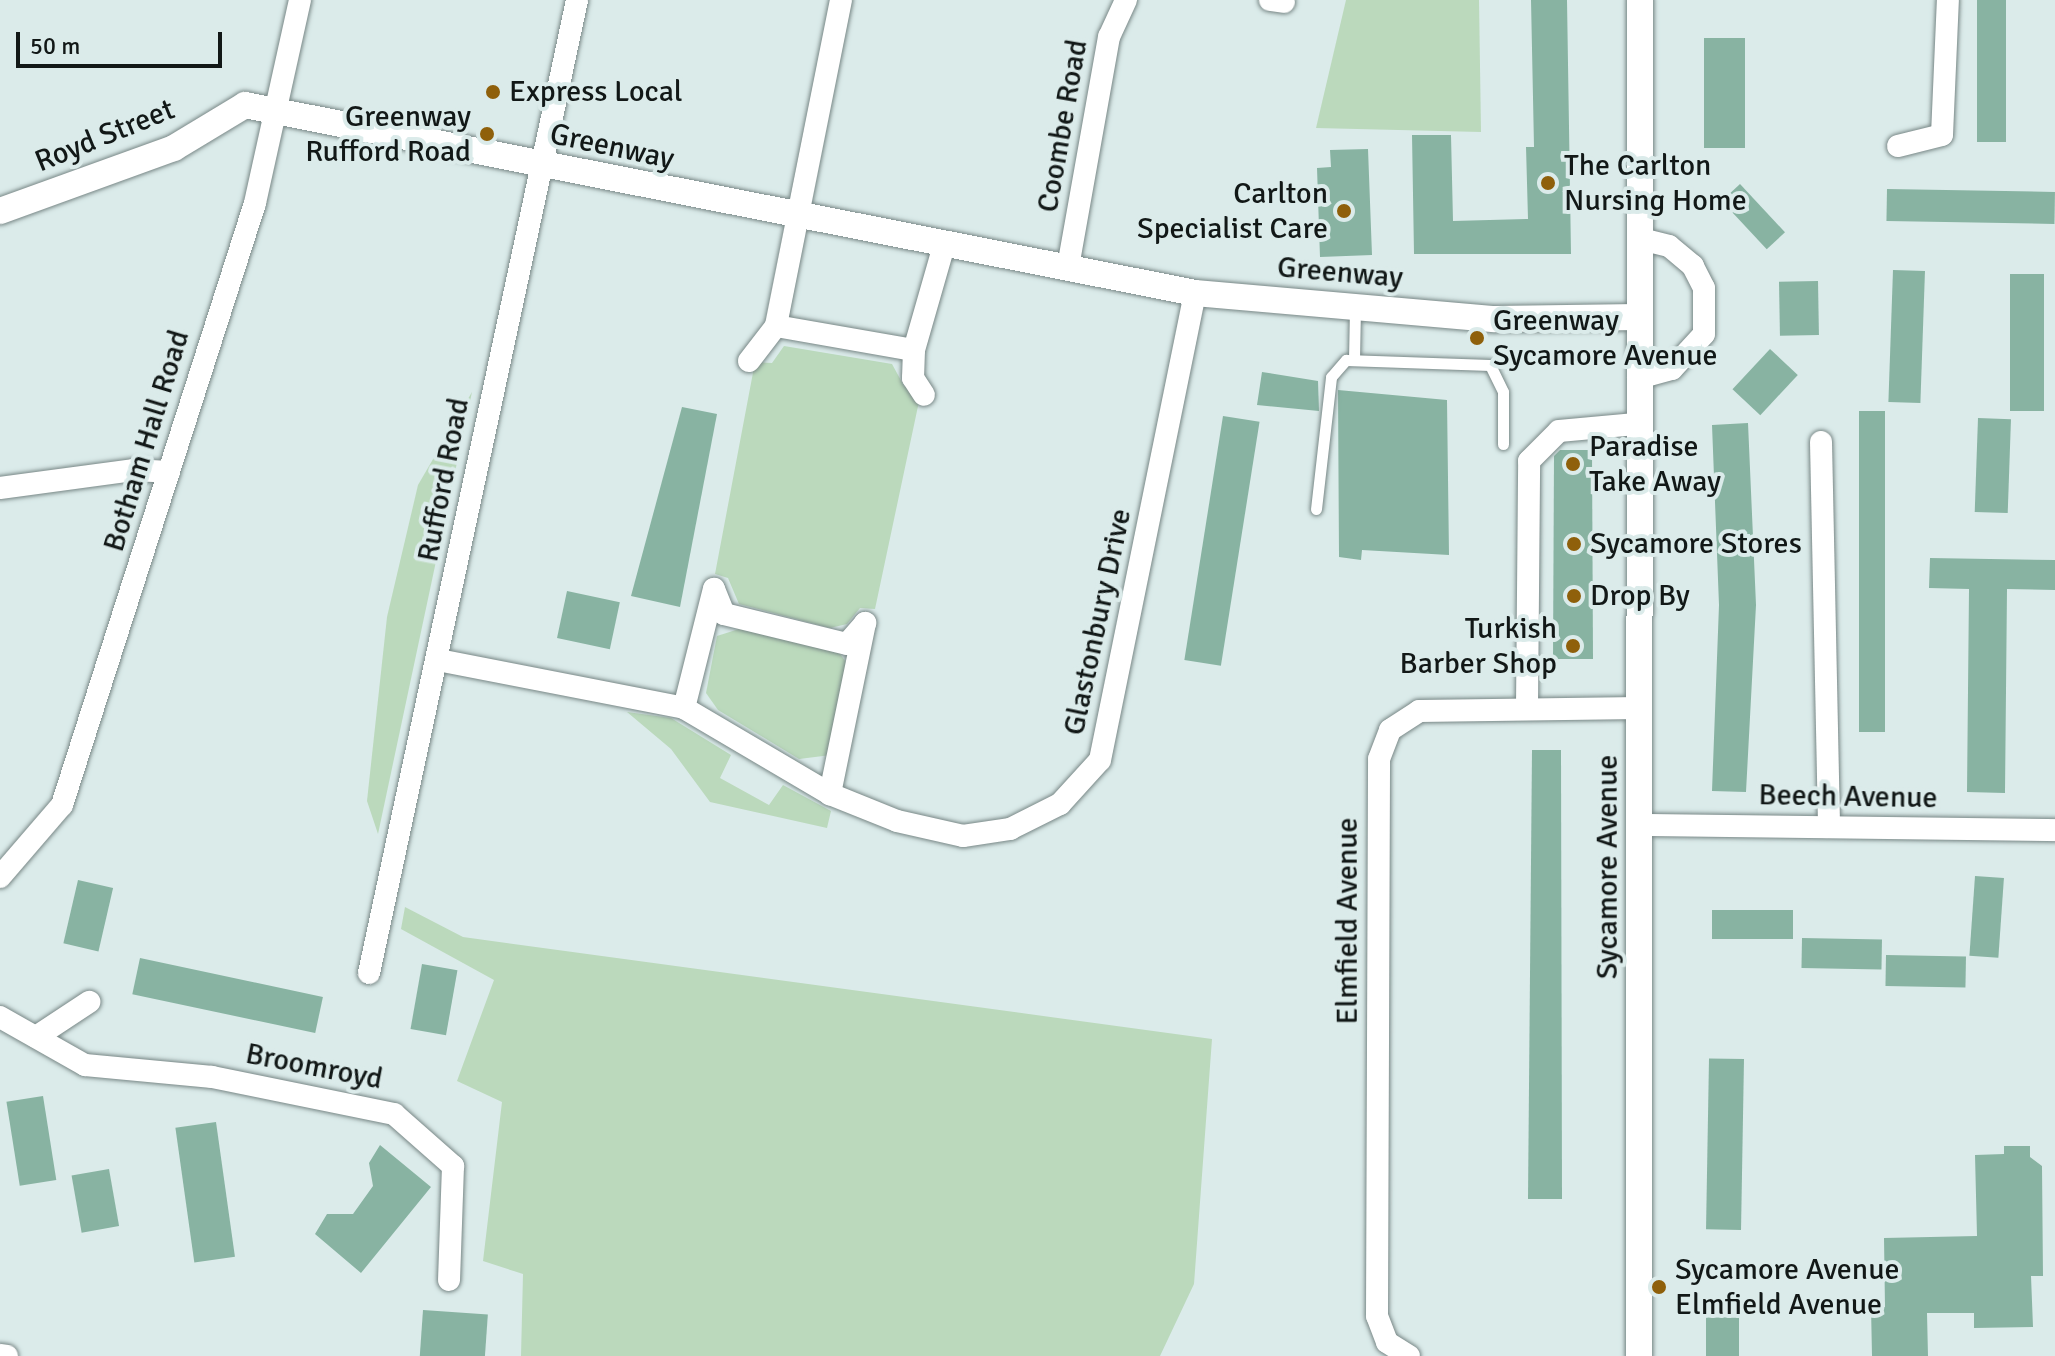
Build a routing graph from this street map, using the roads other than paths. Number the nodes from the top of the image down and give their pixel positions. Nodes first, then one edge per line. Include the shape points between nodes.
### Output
1 (300, 0) edge
2 (577, 0) edge
3 (841, 0) edge
4 (1126, 0) edge
5 (1640, 0) edge
6 (1948, 0) edge
7 (275, 112) junction
8 (1898, 146) dead end
9 (541, 164) junction
10 (0, 211) edge
11 (795, 215) junction
12 (1638, 238) junction
13 (945, 242) junction
14 (1068, 267) junction
15 (1195, 293) junction
16 (1355, 306) junction
17 (1638, 317) junction
18 (776, 326) junction
19 (914, 350) junction
20 (1354, 360) junction
21 (749, 361) dead end
22 (1638, 378) junction
23 (924, 395) dead end
24 (1636, 424) junction
25 (1821, 442) dead end
26 (1503, 444) dead end
27 (169, 472) junction
28 (0, 488) edge
29 (1316, 509) dead end
30 (438, 660) junction
31 (1527, 707) junction
32 (684, 708) junction
33 (1639, 708) junction
34 (830, 794) junction
35 (1640, 825) junction
36 (1829, 827) junction
37 (2055, 830) edge
38 (0, 877) edge
39 (369, 973) dead end
40 (89, 1002) dead end
41 (0, 1017) edge
42 (36, 1037) junction
43 (449, 1280) dead end
44 (0, 1355) edge
45 (7, 1356) edge
46 (1409, 1356) edge
47 (1639, 1356) edge

1 - 7 street, Botham Hall Road
2 - 9 street, Rufford Road
3 - 11 street
4 - 14 street, Coombe Road via 1109,37
5 - 12 street, Sycamore Avenue
6 - 8 street via 1942,135
7 - 9 street, Greenway
7 - 10 street, Royd Street via 245,105 174,148
7 - 27 street, Botham Hall Road via 255,203
9 - 11 street, Greenway
9 - 30 street, Rufford Road
11 - 13 street, Greenway
11 - 18 street
12 - 17 street, Sycamore Avenue
12 - 22 street via 1669,246 1693,266 1704,288 1704,334 1672,369
13 - 14 street, Greenway
13 - 19 street
14 - 15 street, Greenway
15 - 16 street, Greenway
15 - 34 street, Glastonbury Drive via 1100,760 1060,804 1010,829 963,836 897,821
16 - 17 street, Greenway via 1495,319
16 - 20 lane
17 - 22 street, Sycamore Avenue
18 - 19 street
18 - 21 street
19 - 23 street via 913,378
20 - 26 lane via 1490,365 1502,383
20 - 29 lane via 1334,366 1331,377
22 - 24 street, Sycamore Avenue
24 - 31 street via 1559,431 1529,461
24 - 33 street, Sycamore Avenue
25 - 36 street
27 - 28 street via 133,470
27 - 38 street, Botham Hall Road via 62,805
30 - 32 street, Glastonbury Drive
30 - 39 street, Rufford Road
31 - 33 street, Elmfield Avenue
31 - 46 street, Elmfield Avenue via 1419,711 1390,730 1379,759 1377,1316 1387,1342
32 - 34 street, Glastonbury Drive
32 - 34 street via 714,589 724,614 847,644 865,623
33 - 35 street, Sycamore Avenue
35 - 36 street, Beech Avenue
35 - 47 street, Sycamore Avenue
36 - 37 street, Beech Avenue
40 - 42 street
41 - 42 street, Broomroyd
42 - 43 street, Broomroyd via 85,1065 212,1077 394,1114 453,1166
44 - 45 street

